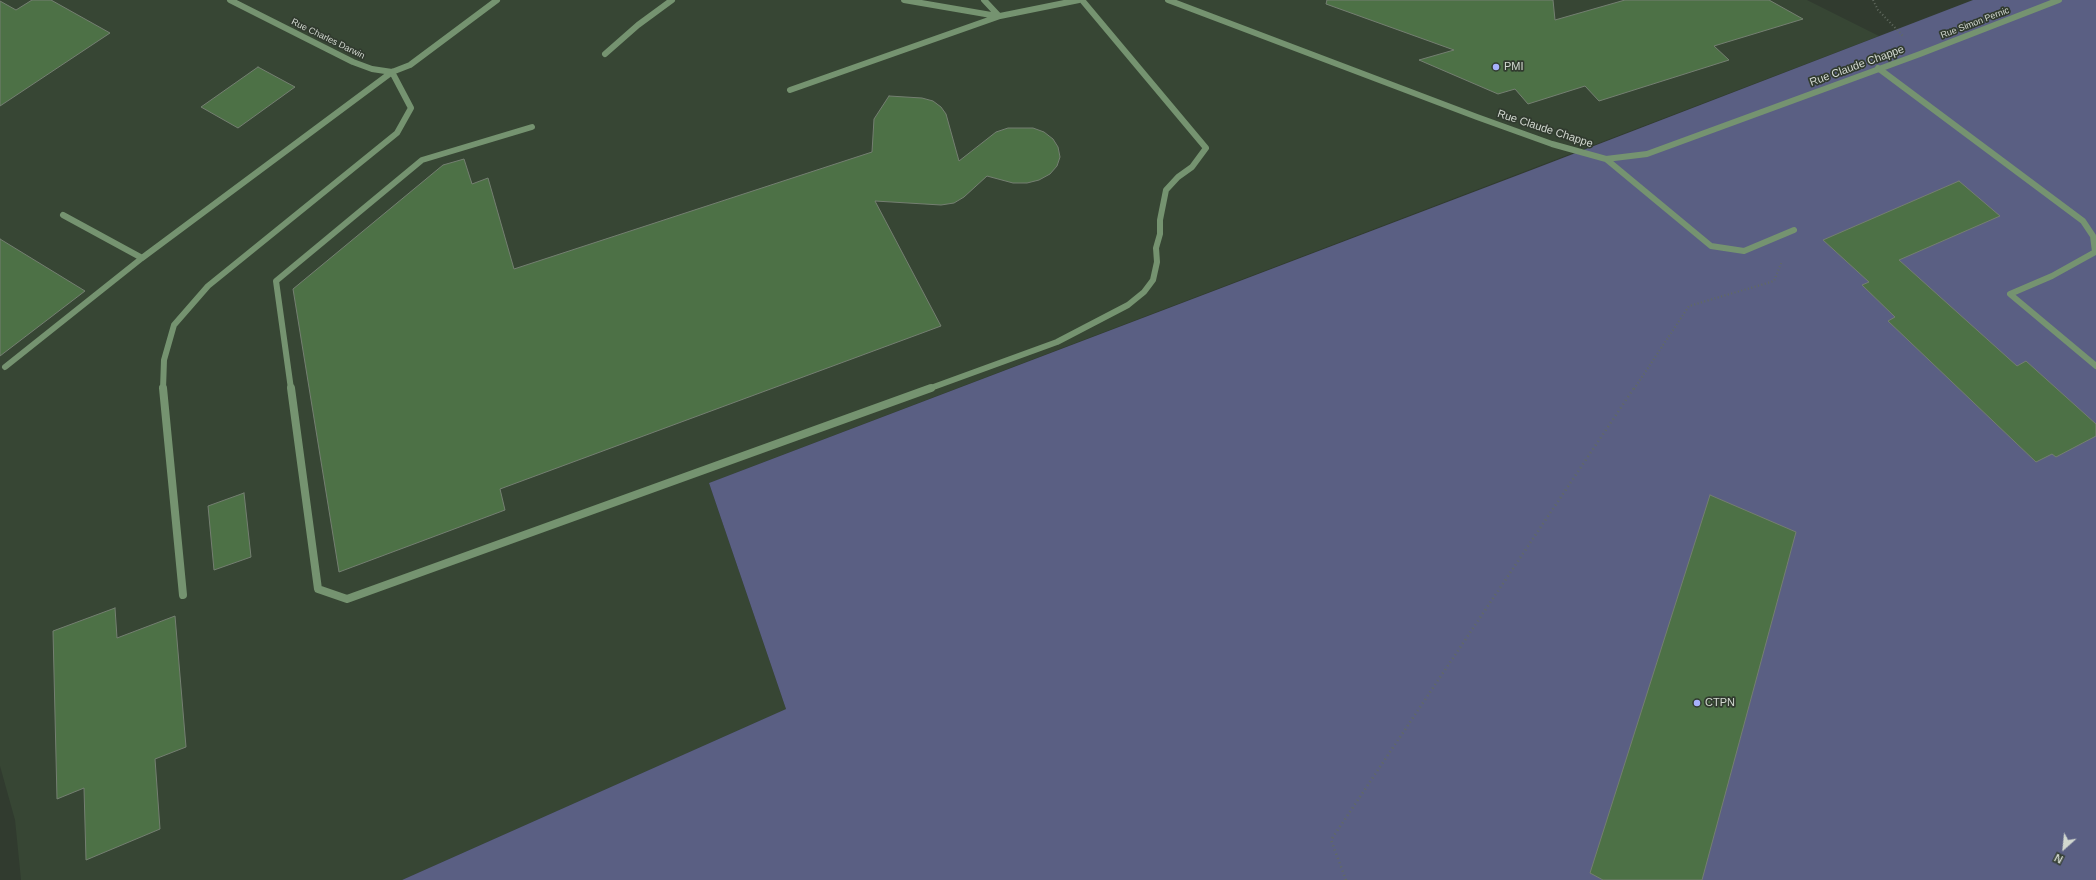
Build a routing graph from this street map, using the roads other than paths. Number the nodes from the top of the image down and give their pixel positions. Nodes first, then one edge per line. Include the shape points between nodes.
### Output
1 (230, 0) edge
2 (498, 0) edge
3 (672, 0) edge
4 (904, 0) edge
5 (984, 0) edge
6 (1080, 0) edge
7 (1168, 0) edge
8 (2059, 0) edge
9 (1000, 16) junction
10 (605, 54) dead end
11 (1920, 54) joint
12 (1878, 68) junction
13 (392, 72) junction
14 (790, 90) dead end
15 (532, 127) dead end
16 (1606, 159) junction
17 (63, 215) dead end
18 (1794, 230) dead end
19 (142, 258) junction
20 (2096, 366) edge
21 (5, 367) dead end
22 (183, 595) dead end

1 - 13 street, Rue Charles Darwin via 353,62 372,69
2 - 13 street via 424,56
3 - 10 street via 638,24
4 - 9 street
5 - 9 street
6 - 9 street
6 - 15 street via 1206,148 1192,167 1166,190 1153,280 1144,292 1128,305 1057,342 347,600 318,589 276,281 422,160
7 - 16 street, Rue Claude Chappe via 1485,120 1552,144
8 - 11 street, Rue Simon Pernic
9 - 14 street
11 - 12 street, Rue Claude Chappe
12 - 16 street, Rue Claude Chappe via 1648,154
12 - 20 street via 2083,220 2093,236 2094,252 2052,276 2010,294
13 - 19 street
13 - 22 street via 411,108 397,133 208,286 174,325 164,360 163,396
16 - 18 street via 1711,246 1744,251
17 - 19 street
19 - 21 street

